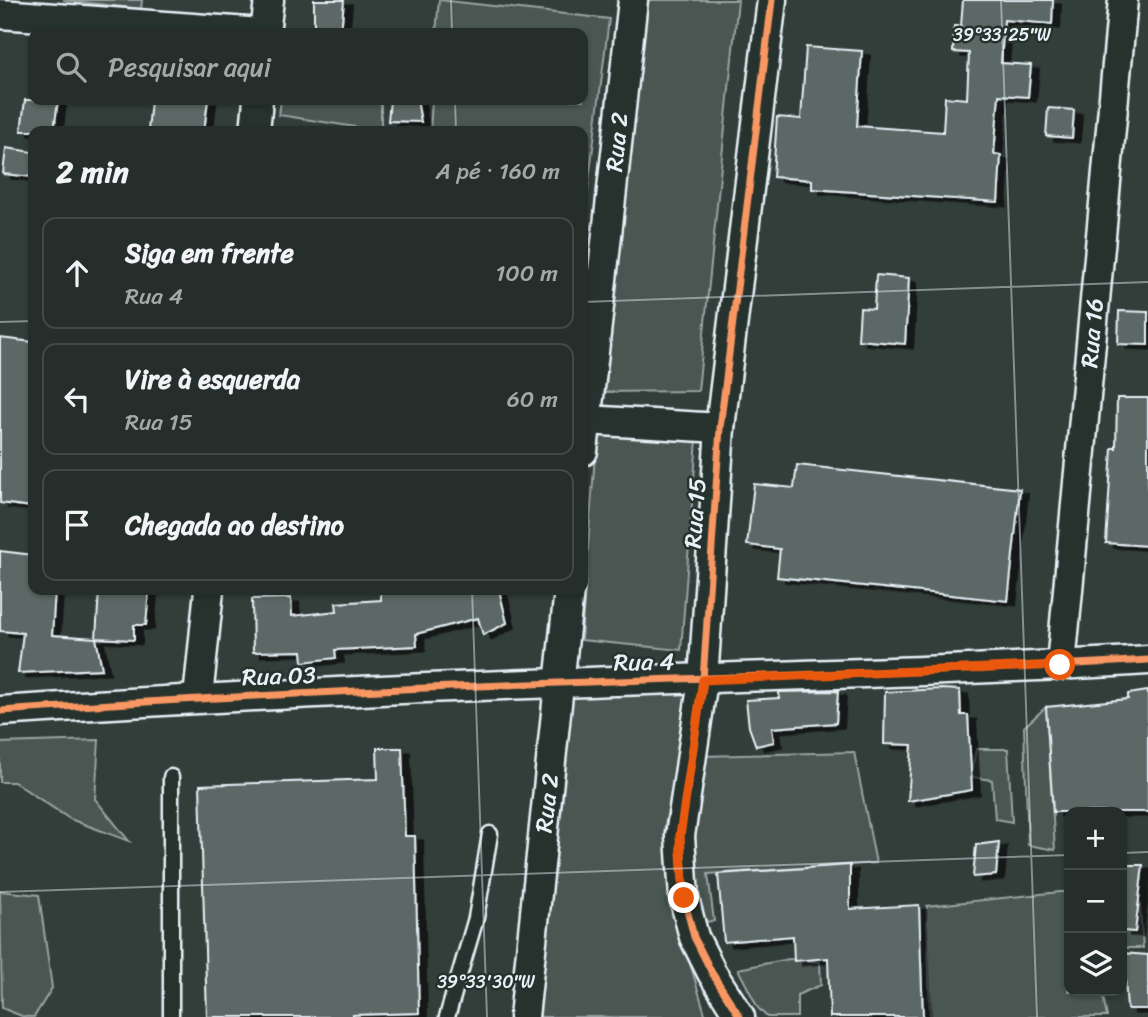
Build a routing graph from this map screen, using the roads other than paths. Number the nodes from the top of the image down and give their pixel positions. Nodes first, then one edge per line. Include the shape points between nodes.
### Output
1 (269, 0) edge
2 (633, 0) edge
3 (772, 0) edge
4 (1124, 0) edge
5 (0, 14) edge
6 (194, 28) edge
7 (264, 28) edge
8 (258, 105) edge
9 (255, 126) edge
10 (588, 402) edge
11 (588, 420) edge
12 (720, 428) junction
13 (208, 595) edge
14 (569, 595) edge
15 (1148, 660) edge
16 (1060, 665) junction
17 (703, 680) junction
18 (560, 683) junction
19 (198, 698) junction
20 (0, 710) edge
21 (172, 777) dead end
22 (490, 834) dead end
23 (171, 1017) edge
24 (447, 1017) edge
25 (524, 1017) edge
26 (740, 1017) edge

1 - 7 street
2 - 10 street, Rua 2
3 - 12 street, Rua 15
4 - 16 street, Rua 16
5 - 6 street
8 - 9 street
11 - 12 street
12 - 17 street, Rua 15
13 - 19 street
14 - 18 street, Rua 2
15 - 16 street, Rua 4
16 - 17 street, Rua 4
17 - 18 street, Rua 4
17 - 26 street, Rua 15 via 680,836 684,898 694,936
18 - 19 street, Rua 03
18 - 25 street, Rua 2
19 - 20 street, Rua 03
21 - 23 lane
22 - 24 lane via 476,918

